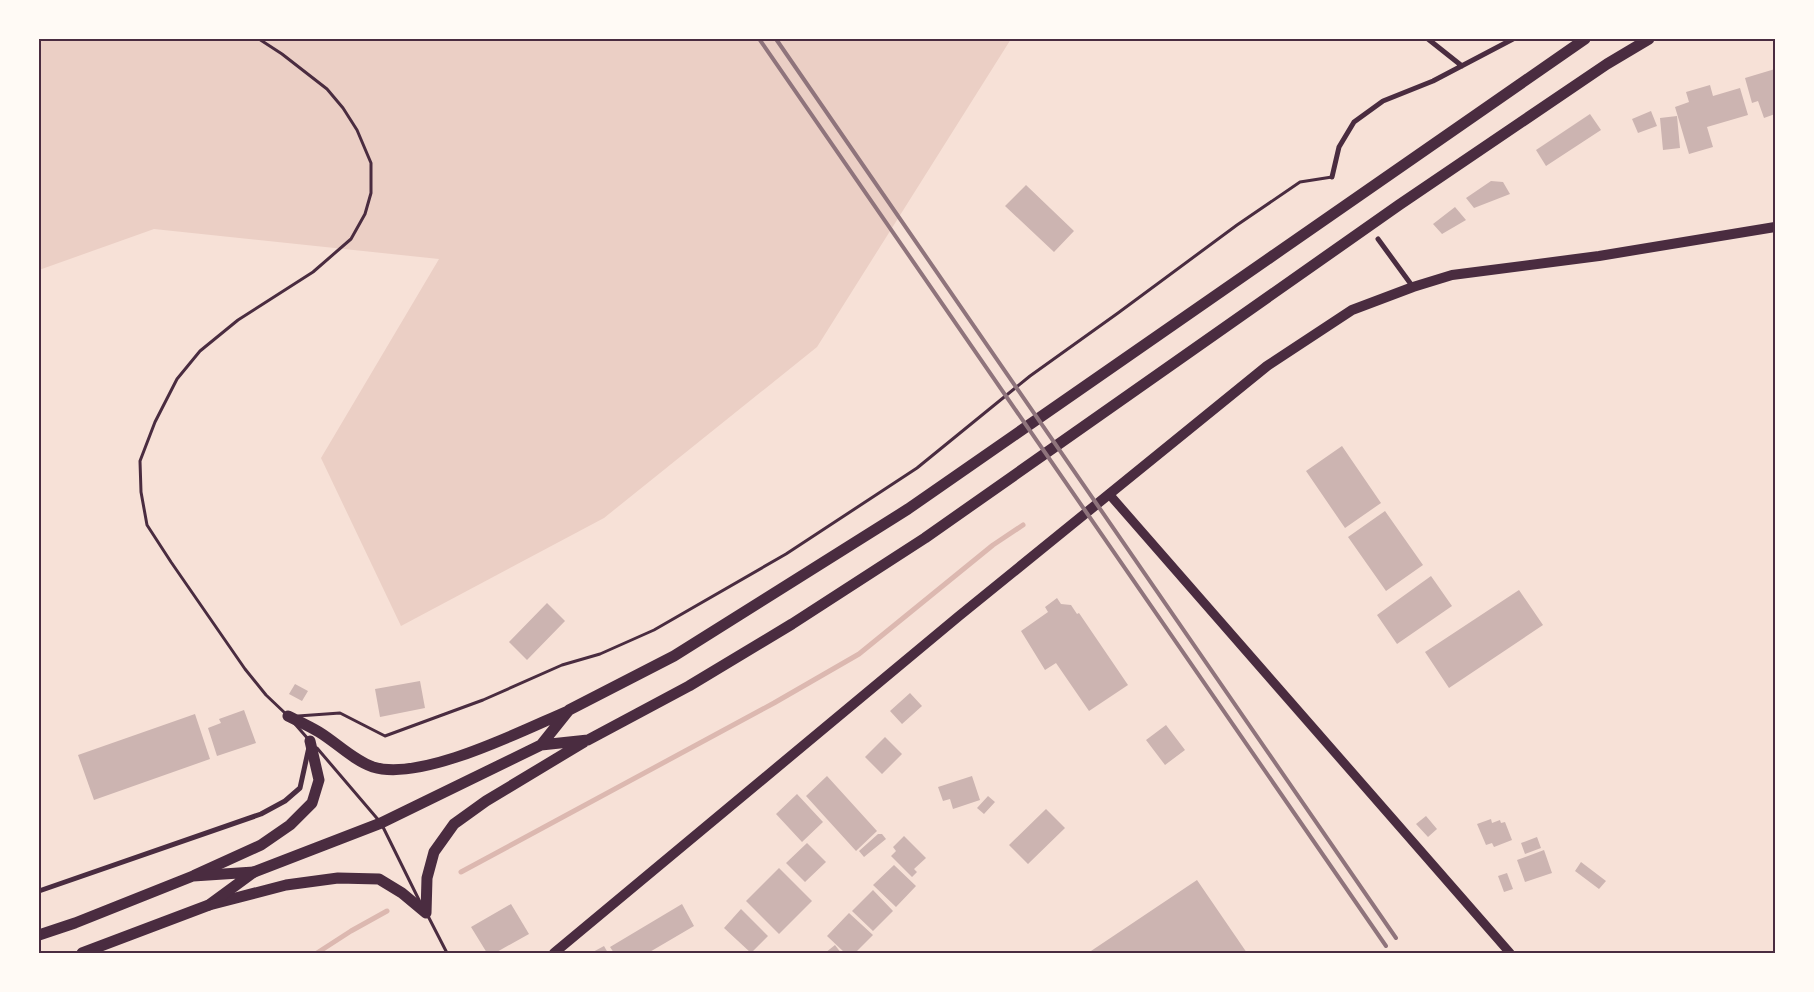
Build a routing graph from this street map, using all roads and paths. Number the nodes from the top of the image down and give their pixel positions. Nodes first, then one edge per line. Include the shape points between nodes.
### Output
1 (259, 39) edge
2 (1428, 39) edge
3 (1513, 39) edge
4 (1585, 39) edge
5 (1649, 39) edge
6 (1462, 66) junction
7 (1332, 176) joint
8 (1775, 227) edge
9 (1378, 239) dead end
10 (1413, 287) junction
11 (1109, 494) junction
12 (569, 710) junction
13 (288, 716) junction
14 (588, 740) junction
15 (310, 741) junction
16 (541, 745) junction
17 (381, 823) junction
18 (254, 872) junction
19 (193, 876) junction
20 (39, 891) edge
21 (209, 906) junction
22 (426, 913) junction
23 (39, 935) edge
24 (82, 953) edge
25 (446, 953) edge
26 (554, 953) edge
27 (1509, 953) edge

1 - 13 lane via 327,89 343,108 371,163 371,193 365,214 351,239 314,272 238,320 200,352 177,380 155,422 140,461 141,492 148,525 171,562 245,669
2 - 6 street
3 - 6 street
4 - 12 main road via 908,509 674,656
5 - 14 main road via 1607,64 1399,206 925,538 697,681
6 - 7 street via 1433,82 1383,101 1354,122 1339,147
7 - 13 lane via 1300,182 1030,376 917,468 786,554 654,630 600,654 562,665 482,700 385,736 340,713
8 - 10 main road via 1598,256 1452,274
9 - 10 street
10 - 11 main road via 1352,310 1267,366
11 - 26 main road
11 - 27 street
12 - 13 main road via 483,747 425,767 397,771 373,767
12 - 16 main road
13 - 15 lane
14 - 16 main road
14 - 22 main road via 454,824 434,852 427,878
15 - 17 lane
15 - 19 main road via 319,780 312,803 290,825 261,845
15 - 20 street via 300,788 285,802 260,814
16 - 17 main road
17 - 18 main road
17 - 22 lane
18 - 19 main road
18 - 21 main road
19 - 23 main road
21 - 22 main road via 295,884 338,878 378,879
21 - 24 main road
22 - 25 lane

